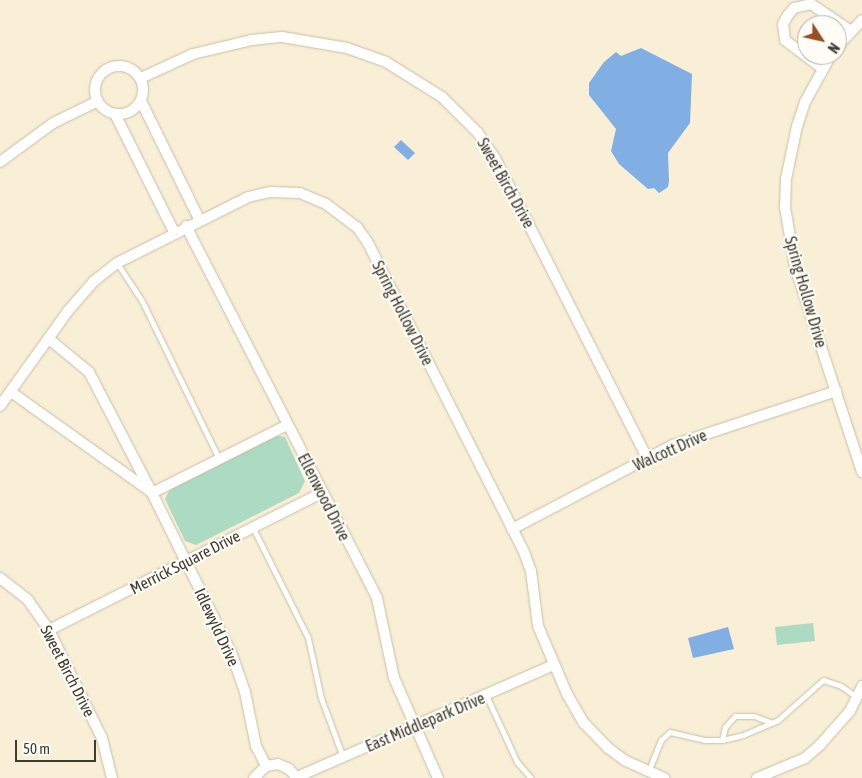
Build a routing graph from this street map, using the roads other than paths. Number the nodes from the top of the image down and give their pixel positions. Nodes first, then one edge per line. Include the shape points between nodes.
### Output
1 (862, 20) edge
2 (851, 31) junction
3 (847, 36) edge
4 (825, 65) edge
5 (822, 69) junction
6 (140, 78) junction
7 (141, 101) junction
8 (96, 102) junction
9 (115, 114) junction
10 (0, 162) edge
11 (199, 219) junction
12 (186, 226) junction
13 (174, 232) junction
14 (117, 263) junction
15 (49, 339) junction
16 (836, 391) junction
17 (11, 392) junction
18 (0, 406) edge
19 (287, 425) junction
20 (648, 458) junction
21 (219, 460) junction
22 (862, 472) edge
23 (152, 493) junction
24 (321, 493) junction
25 (253, 528) junction
26 (512, 529) junction
27 (185, 562) junction
28 (0, 578) edge
29 (48, 630) junction
30 (553, 665) junction
31 (862, 686) edge
32 (486, 695) junction
33 (859, 699) edge
34 (772, 723) junction
35 (414, 727) junction
36 (722, 740) junction
37 (343, 757) junction
38 (266, 766) junction
39 (646, 775) edge
40 (112, 778) edge
41 (254, 778) edge
42 (297, 778) edge
43 (438, 778) edge
44 (531, 778) edge
45 (664, 778) edge
46 (757, 778) edge

1 - 2 street
2 - 3 street
2 - 5 street via 811,4 794,8 788,15 783,24 785,40
4 - 5 street, Spring Hollow Drive
5 - 16 street, Spring Hollow Drive via 797,126 786,179 785,207 795,267
6 - 7 street
6 - 8 street via 133,69 121,65 110,67 94,84
6 - 20 street, Sweet Birch Drive via 193,54 252,40 282,37 355,51 386,62 442,97 478,133 495,158
7 - 9 street via 133,110
7 - 11 street
8 - 9 street
8 - 10 street via 53,123
9 - 13 street
11 - 12 street, Spring Hollow Drive
11 - 26 street, Spring Hollow Drive via 248,197 270,192 300,194 326,204 357,227
12 - 13 street, Spring Hollow Drive
12 - 19 street, Ellenwood Drive
13 - 14 street, Spring Hollow Drive
14 - 15 street, Spring Hollow Drive via 94,281
14 - 21 lane via 142,301
15 - 17 street, Spring Hollow Drive
15 - 23 street, Idlewyld Drive via 89,372
16 - 20 street, Walcott Drive via 705,433
16 - 22 street, Spring Hollow Drive
17 - 18 street, Spring Hollow Drive
17 - 23 street, Idlewyld Drive
19 - 21 street
19 - 24 street, Ellenwood Drive
20 - 26 street, Walcott Drive
21 - 23 street
23 - 27 street, Idlewyld Drive
24 - 25 street, Merrick Square Drive
24 - 35 street, Ellenwood Drive via 376,598 394,678
25 - 27 street, Merrick Square Drive
25 - 37 lane via 308,638 321,698
26 - 30 street, Spring Hollow Drive via 531,571 538,626
27 - 29 street, Merrick Square Drive
27 - 38 street, Idlewyld Drive via 231,652 245,692 256,746
28 - 29 street, Sweet Birch Drive via 28,600
29 - 40 street, Sweet Birch Drive via 102,738
30 - 32 street, East Middlepark Drive
30 - 39 street, Spring Hollow Drive via 584,723 608,748
31 - 33 street
32 - 35 street, East Middlepark Drive
32 - 44 lane via 517,762
33 - 34 lane via 841,686 823,680
33 - 46 street via 838,727 804,758
34 - 36 lane
34 - 36 lane via 754,716 736,716 725,727
35 - 37 street, East Middlepark Drive
35 - 43 street, Ellenwood Drive
36 - 39 lane via 670,732 661,740
37 - 42 street, East Middlepark Drive
38 - 41 street
38 - 42 street via 278,764
39 - 45 street, Spring Hollow Drive

